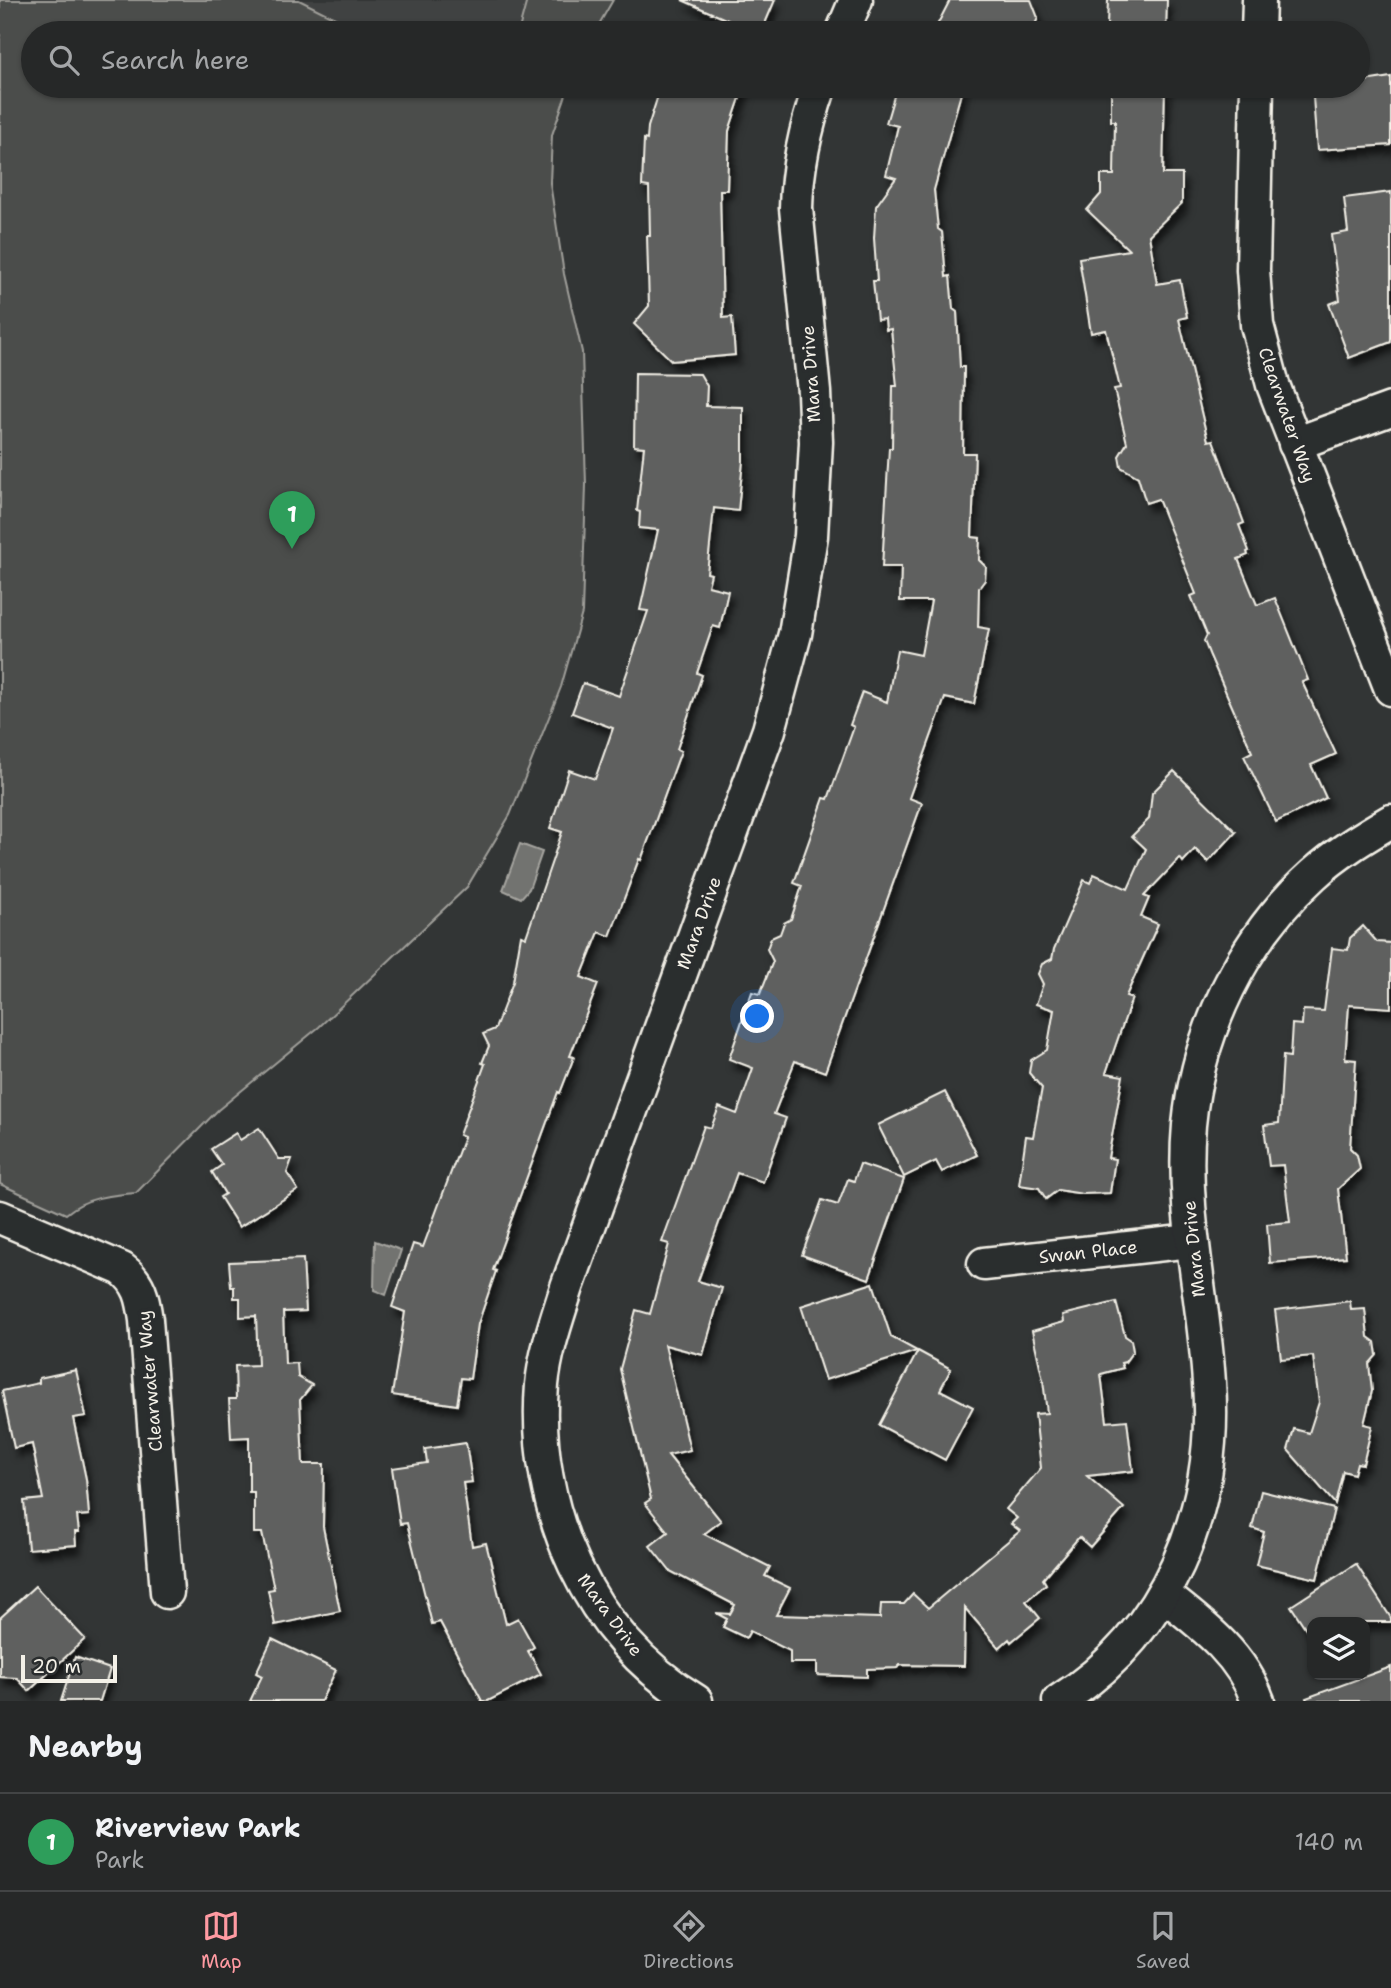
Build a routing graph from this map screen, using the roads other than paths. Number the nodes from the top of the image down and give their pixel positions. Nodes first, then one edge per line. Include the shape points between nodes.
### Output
1 (856, 0) edge
2 (1259, 0) edge
3 (847, 21) edge
4 (1258, 21) edge
5 (816, 98) edge
6 (1257, 98) edge
7 (1391, 409) edge
8 (1295, 444) junction
9 (1391, 689) edge
10 (1391, 821) edge
11 (0, 1217) edge
12 (1191, 1241) junction
13 (984, 1264) dead end
14 (167, 1592) dead end
15 (1163, 1594) junction
16 (696, 1701) edge
17 (1059, 1701) edge
18 (1258, 1701) edge

1 - 3 street
2 - 4 street
5 - 16 street, Mara Drive via 804,134 797,181 816,442 811,536 795,634 769,730 567,1287 542,1383 542,1453 548,1490 573,1562 591,1595 640,1659
6 - 8 street, Clearwater Way via 1254,298 1264,354
7 - 8 street
8 - 9 street, Clearwater Way
10 - 12 street, Mara Drive via 1349,846 1300,887 1263,932 1224,995 1202,1053 1192,1099 1188,1152
11 - 14 street, Clearwater Way via 122,1269 140,1287
12 - 13 street, Swan Place
12 - 15 street, Mara Drive via 1209,1380 1210,1438 1195,1520
15 - 17 street, Mara Drive via 1113,1657
15 - 18 street via 1230,1652

